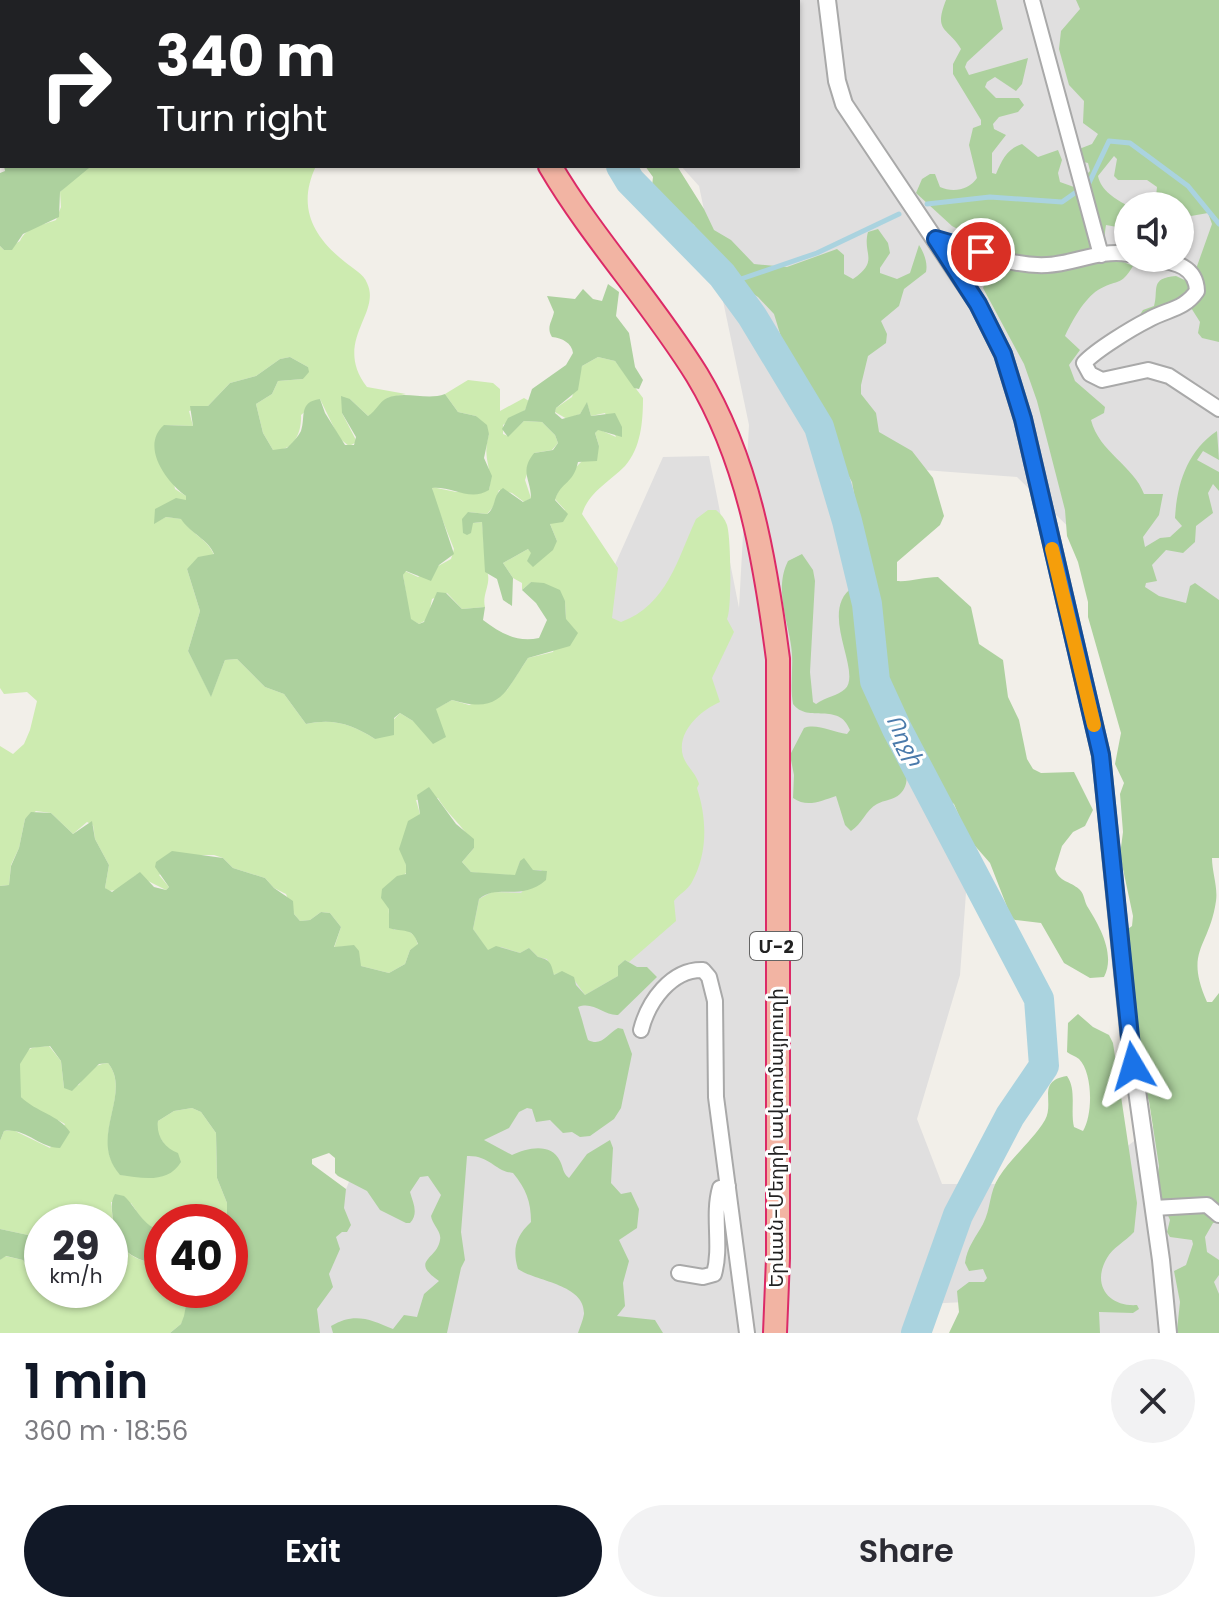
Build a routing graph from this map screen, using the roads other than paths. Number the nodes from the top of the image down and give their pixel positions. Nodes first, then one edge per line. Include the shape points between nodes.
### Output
1 (827, 0) edge
2 (1032, 0) edge
3 (551, 168) edge
4 (936, 239) junction
5 (1101, 255) junction
6 (1114, 255) edge
7 (1192, 272) edge
8 (1219, 409) edge
9 (641, 1030) dead end
10 (728, 1186) junction
11 (1154, 1208) junction
12 (1219, 1215) edge
13 (679, 1273) dead end
14 (747, 1333) edge
15 (775, 1333) edge
16 (1168, 1333) edge

1 - 4 street via 844,104
2 - 5 street
3 - 15 highway, Երևան-Մեղրի ավտոմայրուղի / Մ-2 via 696,375 724,427 765,560 778,673
4 - 5 street via 1023,266
4 - 11 street via 1003,354 1101,755 1128,1026
5 - 6 street
7 - 8 street via 1197,291 1181,309 1149,319 1084,363 1102,380 1148,370 1169,376
9 - 10 street via 646,1013 668,983 682,973 703,970 715,1001 716,1097
10 - 13 street via 720,1188 715,1204 714,1274
10 - 14 street
11 - 12 street via 1207,1205
11 - 16 street

